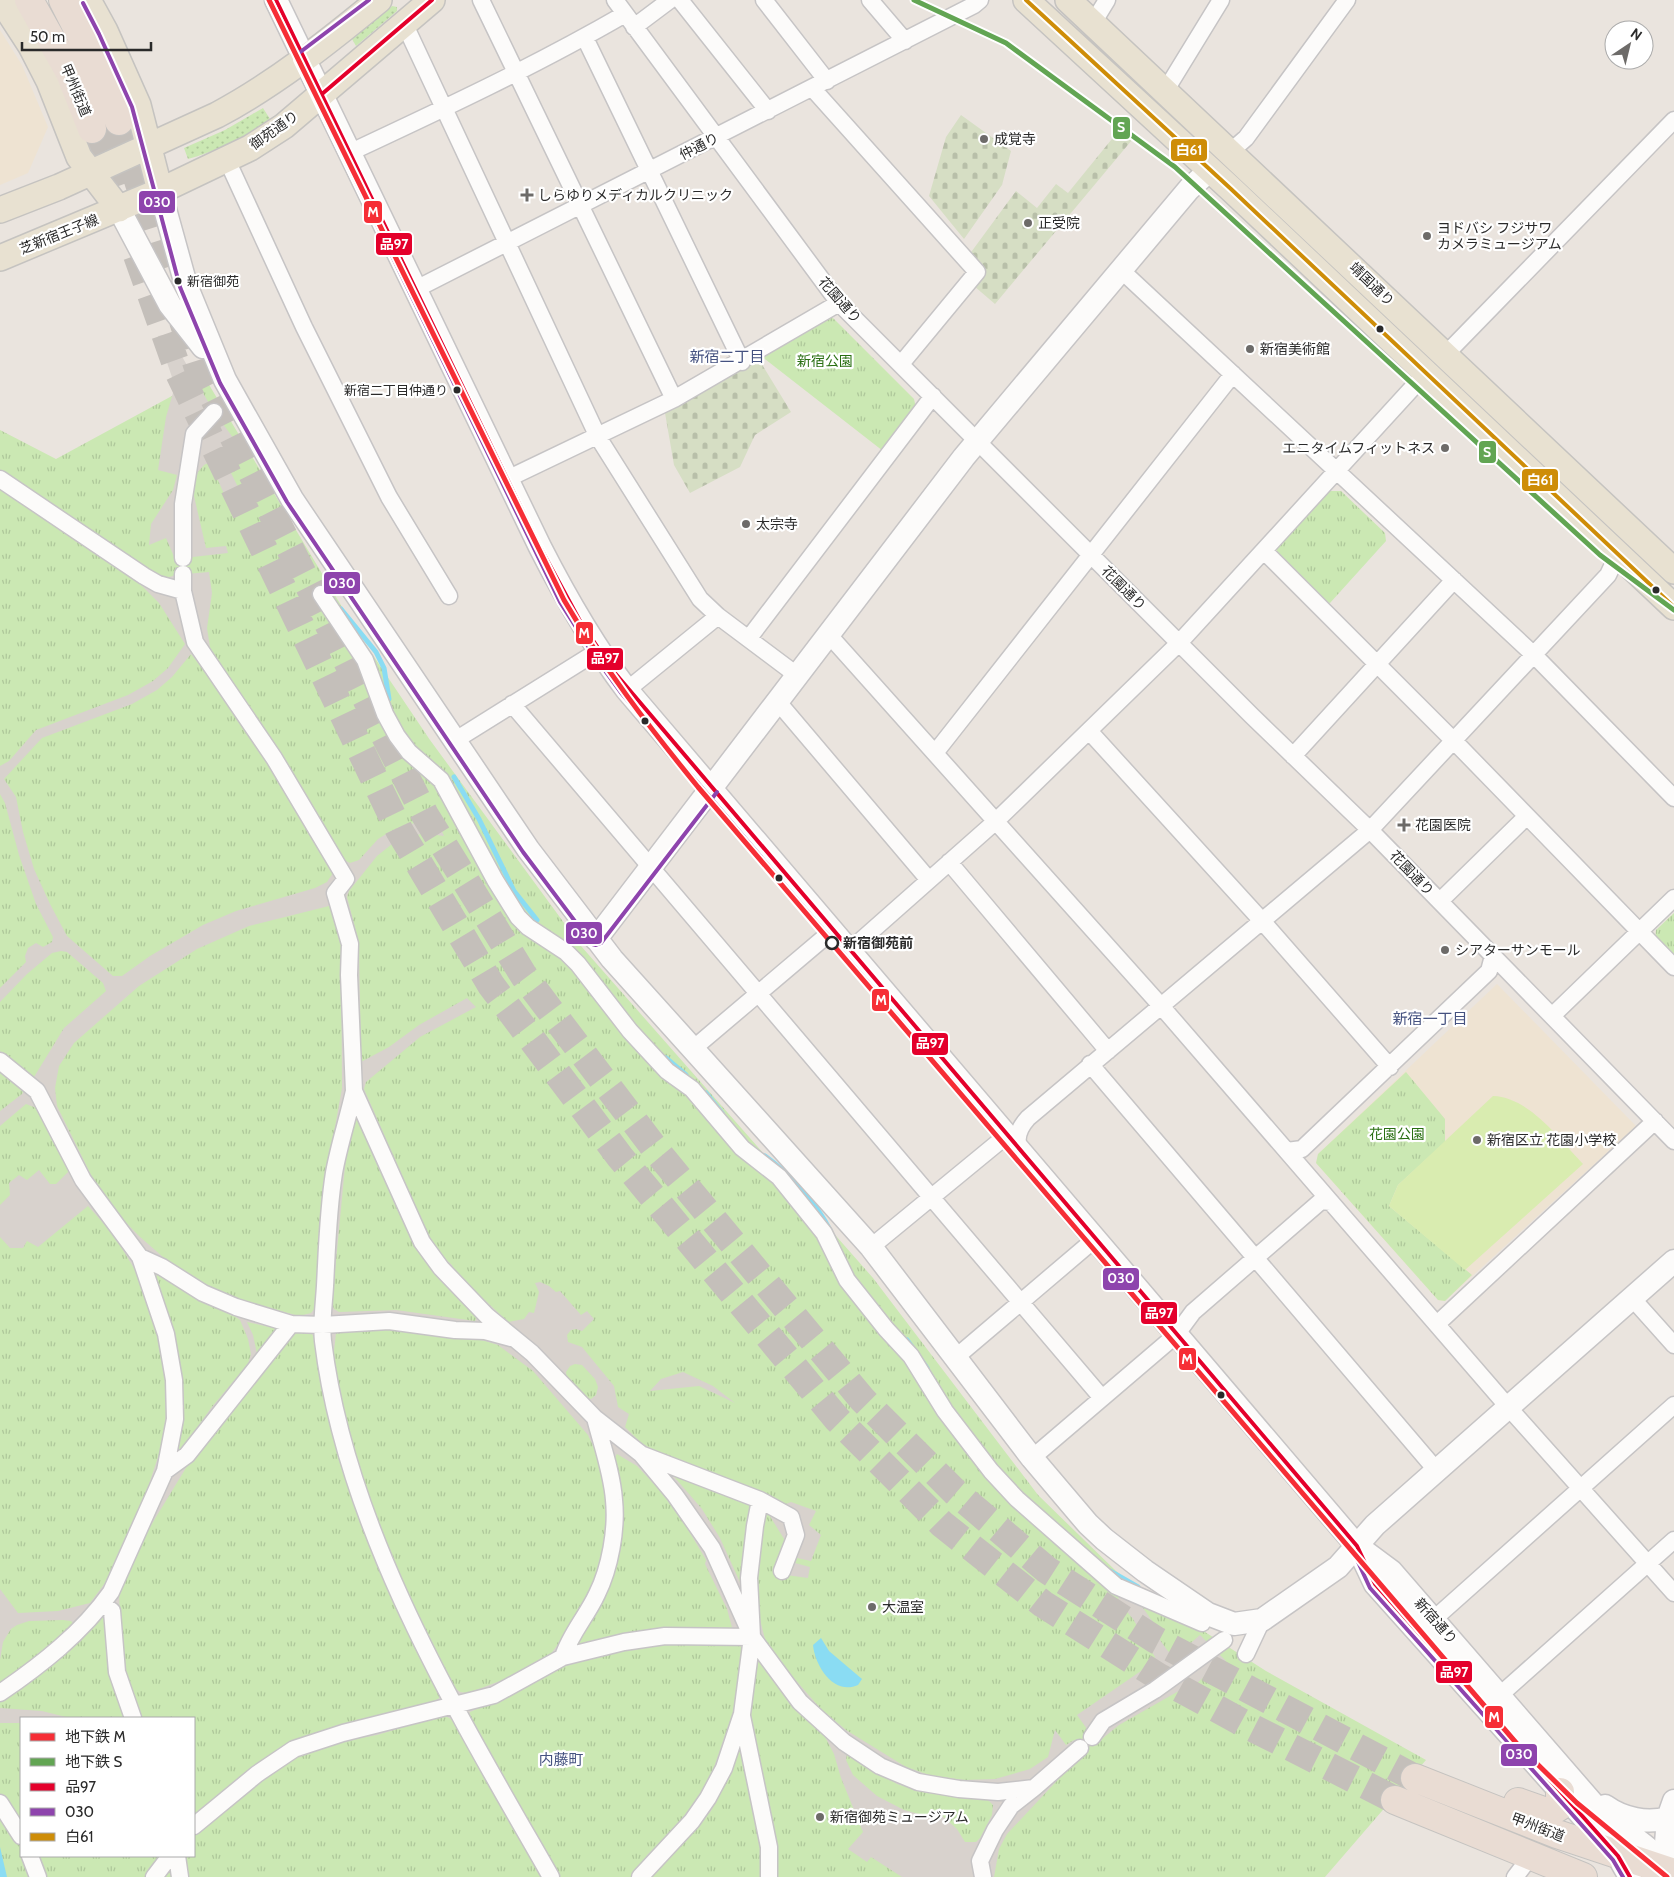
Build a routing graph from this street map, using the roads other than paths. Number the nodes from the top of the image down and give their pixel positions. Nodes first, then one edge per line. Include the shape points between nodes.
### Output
1 (1, 0) edge
2 (29, 0) edge
3 (62, 0) edge
4 (88, 0) edge
5 (276, 0) edge
6 (379, 0) edge
7 (432, 0) edge
8 (481, 0) edge
9 (615, 0) edge
10 (670, 0) edge
11 (680, 0) edge
12 (764, 0) edge
13 (980, 0) edge
14 (1026, 0) edge
15 (1068, 0) edge
16 (1107, 0) edge
17 (1221, 0) edge
18 (1347, 0) edge
19 (876, 3) edge
20 (630, 21) junction
21 (1093, 23) junction
22 (405, 25) junction
23 (585, 38) junction
24 (905, 41) junction
25 (303, 58) junction
26 (516, 72) junction
27 (827, 81) junction
28 (813, 88) junction
29 (1164, 93) junction
30 (322, 94) junction
31 (444, 108) junction
32 (768, 111) junction
33 (1674, 120) edge
34 (119, 121) tunnel mouth
35 (92, 129) tunnel mouth
36 (715, 138) junction
37 (149, 146) junction
38 (351, 152) junction
39 (1230, 152) junction
40 (227, 160) junction
41 (1210, 170) junction
42 (90, 171) junction
43 (649, 171) junction
44 (160, 191) junction
45 (581, 205) junction
46 (118, 209) junction
47 (0, 210) edge
48 (508, 244) junction
49 (0, 258) edge
50 (1121, 270) junction
51 (186, 285) junction
52 (416, 289) junction
53 (162, 292) junction
54 (840, 303) junction
55 (1446, 354) junction
56 (742, 362) junction
57 (901, 364) junction
58 (220, 369) junction
59 (1426, 373) junction
60 (1234, 374) junction
61 (933, 396) junction
62 (674, 399) junction
63 (214, 412) dead end
64 (598, 437) junction
65 (977, 441) junction
66 (1336, 471) junction
67 (0, 478) edge
68 (507, 479) junction
69 (1630, 529) junction
70 (1264, 551) junction
71 (1618, 554) junction
72 (1091, 556) junction
73 (1674, 571) edge
74 (1454, 580) junction
75 (183, 591) junction
76 (321, 594) dead end
77 (449, 596) dead end
78 (1674, 608) edge
79 (718, 616) junction
80 (829, 635) junction
81 (749, 638) junction
82 (1180, 643) junction
83 (598, 651) junction
84 (1533, 654) junction
85 (1378, 665) junction
86 (798, 676) junction
87 (627, 690) junction
88 (778, 702) junction
89 (512, 704) junction
90 (1090, 732) junction
91 (1453, 740) junction
92 (454, 741) junction
93 (935, 753) junction
94 (1293, 756) junction
95 (712, 788) junction
96 (1674, 798) edge
97 (1527, 816) junction
98 (996, 821) junction
99 (1370, 830) junction
100 (949, 862) junction
101 (651, 868) junction
102 (929, 880) junction
103 (1674, 898) edge
104 (1440, 901) junction
105 (1263, 922) junction
106 (832, 931) junction
107 (1640, 932) junction
108 (596, 939) junction
109 (849, 951) junction
110 (1493, 956) junction
111 (1674, 967) edge
112 (759, 994) junction
113 (1162, 1007) junction
114 (1553, 1015) junction
115 (694, 1048) junction
116 (1108, 1051) junction
117 (0, 1061) edge
118 (1090, 1064) junction
119 (1390, 1067) junction
120 (354, 1091) junction
121 (1655, 1121) junction
122 (1674, 1141) edge
123 (1013, 1144) junction
124 (1287, 1151) junction
125 (932, 1198) junction
126 (1331, 1202) junction
127 (1095, 1239) junction
128 (871, 1247) junction
129 (140, 1257) junction
130 (1255, 1258) junction
131 (1674, 1261) edge
132 (1632, 1298) junction
133 (1022, 1302) junction
134 (291, 1324) junction
135 (1436, 1324) junction
136 (324, 1325) junction
137 (1176, 1335) junction
138 (516, 1340) junction
139 (1674, 1345) edge
140 (955, 1358) junction
141 (1102, 1398) junction
142 (1674, 1405) edge
143 (1509, 1408) junction
144 (595, 1418) junction
145 (641, 1454) junction
146 (1032, 1458) junction
147 (166, 1471) junction
148 (1437, 1471) junction
149 (1580, 1488) junction
150 (760, 1500) junction
151 (1674, 1540) edge
152 (1357, 1546) junction
153 (1647, 1564) junction
154 (782, 1572) dead end
155 (1674, 1593) edge
156 (102, 1604) junction
157 (1434, 1619) junction
158 (1202, 1623) dead end
159 (752, 1637) junction
160 (1224, 1640) dead end
161 (563, 1658) junction
162 (0, 1693) edge
163 (1500, 1695) junction
164 (455, 1706) junction
165 (742, 1714) junction
166 (134, 1717) edge
167 (1034, 1788) junction
168 (1568, 1788) junction
169 (1395, 1800) tunnel mouth
170 (0, 1802) edge
171 (1671, 1809) edge
172 (195, 1825) edge
173 (20, 1834) edge
174 (30, 1857) edge
175 (169, 1857) edge
176 (177, 1857) edge
177 (1523, 1866) edge
178 (1624, 1867) edge
179 (1668, 1868) edge
180 (38, 1877) edge
181 (154, 1877) edge
182 (180, 1877) edge
183 (551, 1877) edge
184 (640, 1877) edge
185 (769, 1877) edge
186 (983, 1877) edge
187 (1583, 1877) edge

1 - 42 main road via 31,46 49,81 75,148
2 - 35 highway, 甲州街道 via 70,73
3 - 34 highway, 甲州街道 via 93,58
4 - 37 main road via 134,96
5 - 25 street, 新宿通り
6 - 25 main road
7 - 22 main road, 御苑通り
8 - 26 street
9 - 20 street, 花園通り
10 - 20 street
11 - 32 street
12 - 27 street
13 - 24 street, 仲通り
14 - 41 main road, 靖国通り
15 - 21 main road, 靖国通り
16 - 21 street
17 - 29 street
18 - 39 street via 1246,138
19 - 24 street
20 - 23 street
20 - 36 street, 花園通り
21 - 29 main road, 靖国通り
22 - 30 main road, 御苑通り
22 - 31 street
23 - 26 street
23 - 43 street
24 - 27 street, 仲通り
25 - 30 street, 新宿通り
25 - 37 main road via 239,103
26 - 31 street
26 - 45 street
27 - 28 street, 仲通り
28 - 32 street, 仲通り
28 - 57 street via 977,272
29 - 39 main road, 靖国通り
30 - 38 street, 新宿通り
30 - 40 main road, 御苑通り via 284,126
31 - 38 street
31 - 48 street
32 - 36 street, 仲通り
33 - 55 street
36 - 43 street, 仲通り
36 - 54 street, 花園通り
37 - 42 main road
37 - 44 main road
38 - 52 street, 新宿通り
39 - 41 main road
39 - 55 main road, 靖国通り
40 - 44 main road, 御苑通り
40 - 77 street via 304,327 389,497
41 - 50 street via 1189,189
41 - 59 main road, 靖国通り
42 - 46 main road
42 - 47 main road
43 - 45 street, 仲通り
43 - 56 street
44 - 46 main road, 御苑通り
44 - 51 street
45 - 48 street, 仲通り
45 - 62 street
46 - 49 main road, 芝新宿王子線
46 - 53 street
48 - 52 street, 仲通り
48 - 64 street
50 - 60 street
50 - 65 street
51 - 53 street via 180,294 173,296
51 - 58 street
52 - 68 street, 新宿通り
53 - 58 street
54 - 56 street
54 - 57 street, 花園通り
55 - 69 main road, 靖国通り
56 - 62 street
57 - 61 street, 花園通り
58 - 92 street via 292,499
59 - 66 street
59 - 71 main road, 靖国通り
60 - 66 street
60 - 72 street
61 - 65 street, 花園通り
61 - 81 street
62 - 64 street
63 - 75 street via 194,434 183,504
64 - 68 street
64 - 79 street via 700,599
65 - 72 street, 花園通り
65 - 80 street
66 - 70 street
66 - 74 street
67 - 75 street via 144,576
68 - 83 street, 新宿通り via 566,599
69 - 71 main road
69 - 73 main road, 靖国通り
70 - 82 street
70 - 85 street
71 - 78 main road, 靖国通り
71 - 84 street via 1608,575
72 - 82 street, 花園通り
72 - 93 street
74 - 84 street
74 - 85 street
75 - 120 street via 195,642 274,758 346,879 335,893 350,944
76 - 158 street via 365,660 385,714 397,736 409,752 441,780 518,917 566,952 630,1031 667,1070 692,1089 742,1148 779,1177 824,1234 847,1280 911,1356 944,1411 991,1471 1017,1499 1116,1586
79 - 81 street
79 - 87 street
80 - 86 street
80 - 93 street
81 - 86 street
82 - 90 street
82 - 94 street, 花園通り
83 - 87 street, 新宿通り
83 - 89 street
84 - 91 street
84 - 96 street
85 - 91 street
85 - 94 street
86 - 88 street
87 - 95 street, 新宿通り
88 - 95 street
88 - 102 street
89 - 92 street
89 - 101 street
90 - 98 street
90 - 105 street
91 - 97 street
91 - 99 street
92 - 108 street via 528,849
93 - 98 street
94 - 99 street, 花園通り
95 - 101 street
95 - 106 street, 新宿通り
97 - 104 street
97 - 107 street
98 - 100 street
98 - 113 street
99 - 104 street, 花園通り
99 - 105 street
100 - 102 street
100 - 116 street
101 - 108 street
101 - 112 street
102 - 109 street
103 - 107 street
104 - 110 street, 花園通り
105 - 113 street
105 - 119 street
106 - 109 street, 新宿通り
106 - 112 street
107 - 111 street
107 - 114 street
108 - 115 street
109 - 123 street, 新宿通り
110 - 114 street, 花園通り
110 - 119 street via 1489,971
112 - 115 street
112 - 125 street
113 - 116 street
113 - 124 street
114 - 121 street, 花園通り
115 - 128 street
116 - 118 street
117 - 129 street via 37,1091 83,1180
118 - 123 street via 1022,1125
118 - 130 street
119 - 124 street via 1302,1149
120 - 136 street via 334,1172
120 - 138 street via 422,1242 461,1289
121 - 122 street, 花園通り
121 - 135 street
123 - 125 street
123 - 127 street, 新宿通り
124 - 126 street
125 - 128 street
125 - 133 street
126 - 130 street via 1321,1201
126 - 135 street
127 - 133 street
127 - 137 street, 新宿通り
128 - 140 street
129 - 134 street via 162,1266 203,1293
129 - 147 street via 166,1334 174,1380 175,1419
130 - 137 street via 1193,1312
130 - 148 street
131 - 132 street
132 - 139 street
132 - 143 street
133 - 140 street
133 - 141 street
134 - 136 street
134 - 147 street via 187,1455
135 - 143 street
136 - 138 street via 389,1321 485,1331
136 - 164 street via 323,1339 334,1400 372,1527
137 - 141 street
137 - 152 street, 新宿通り
138 - 144 street
140 - 146 street
141 - 146 street
142 - 149 street
143 - 148 street
143 - 149 street
144 - 145 street
144 - 161 street via 614,1501 612,1534 606,1573 598,1594 567,1644
145 - 150 street
145 - 159 street via 712,1548
146 - 152 street via 1088,1524 1120,1554 1208,1614 1234,1624 1256,1622 1338,1566
147 - 156 street via 124,1566
148 - 152 street
149 - 153 street
149 - 157 street
150 - 154 street via 791,1518 796,1535
150 - 159 street via 749,1578
151 - 153 street
152 - 157 street, 新宿通り via 1391,1571
152 - 168 street, 新宿通り via 1376,1584
153 - 155 street
153 - 163 street
156 - 162 street via 46,1661
156 - 166 street via 112,1611 117,1672
157 - 163 street, 新宿通り
159 - 161 street via 665,1636 624,1642
159 - 165 street
159 - 167 street via 800,1702 844,1742 880,1766 918,1782 959,1789 998,1792
160 - 167 street via 1155,1690 1103,1721 1086,1742
161 - 164 street via 494,1695
163 - 168 street, 新宿通り
164 - 172 street via 343,1733 294,1749 257,1774
164 - 183 street
165 - 184 street via 724,1768 708,1798 692,1821
165 - 185 street via 769,1847
167 - 186 street via 1011,1806 995,1830 980,1861
168 - 171 street via 1633,1819 1656,1821
168 - 178 street, 新宿通り
168 - 178 highway, 甲州街道 via 1560,1806 1549,1813 1494,1793 1415,1778
168 - 179 street, 新宿通り via 1617,1828 1654,1852
169 - 177 highway, 甲州街道
170 - 173 street
171 - 179 street
174 - 180 street
175 - 181 street
176 - 182 street
177 - 187 highway, 甲州街道
178 - 179 highway, 甲州街道

